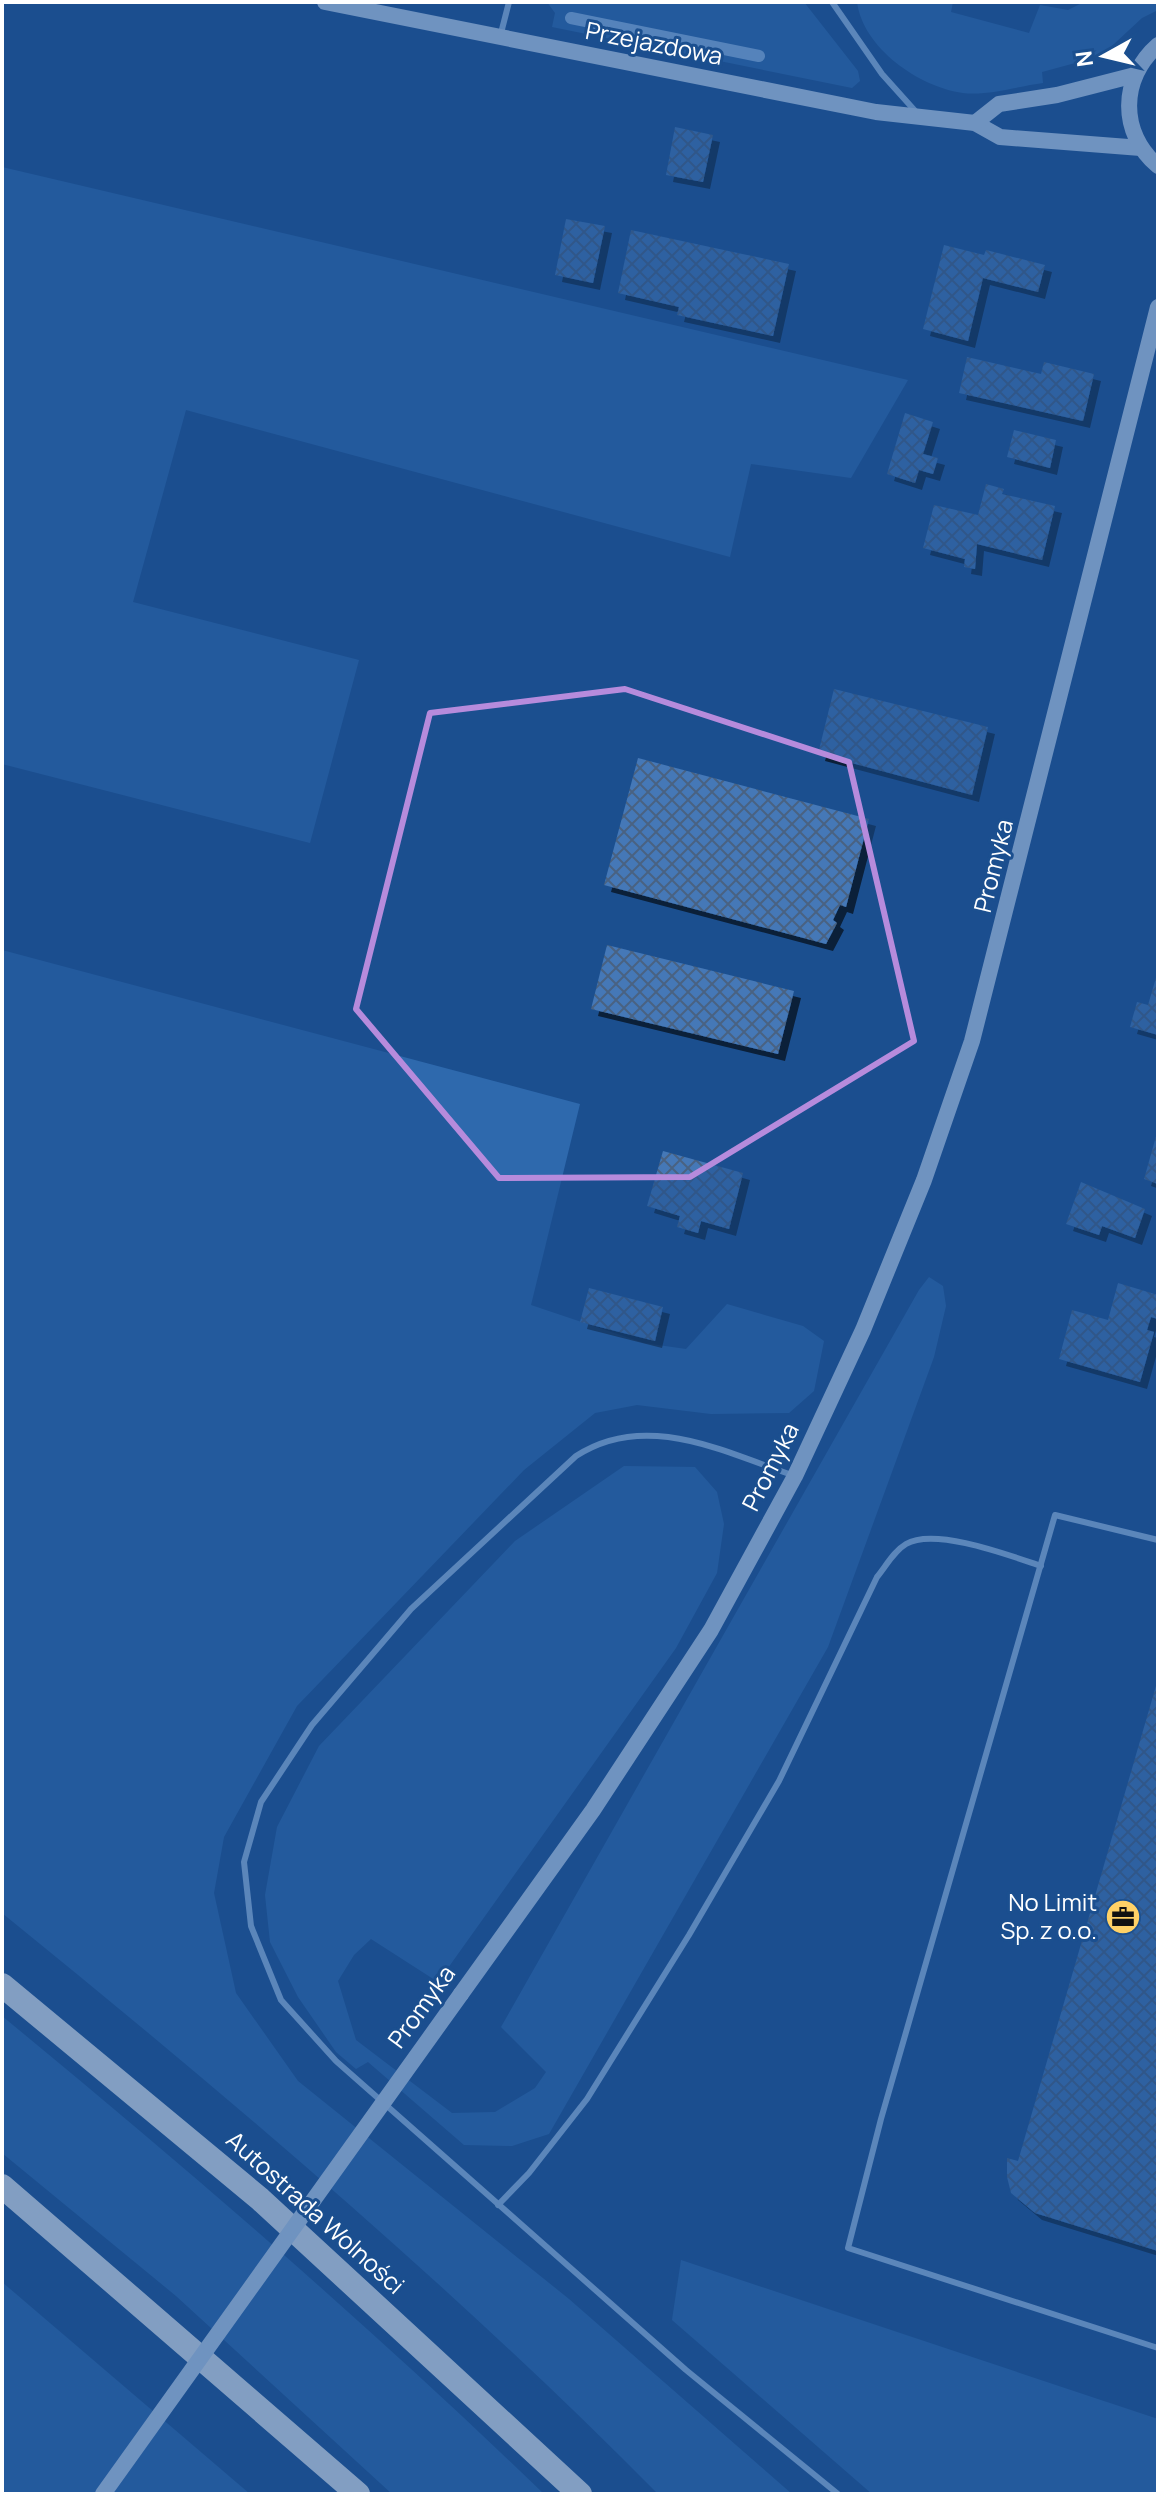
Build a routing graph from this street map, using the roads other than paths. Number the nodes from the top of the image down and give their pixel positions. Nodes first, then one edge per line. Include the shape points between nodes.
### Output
1 (325, 2) edge
2 (509, 2) edge
3 (832, 2) edge
4 (500, 38) junction
5 (1158, 45) edge
6 (1135, 75) junction
7 (923, 118) junction
8 (975, 123) junction
9 (1141, 148) junction
10 (1158, 166) edge
11 (1158, 307) edge
12 (795, 1476) junction
13 (1158, 1540) edge
14 (1041, 1566) junction
15 (2, 1985) edge
16 (2, 2186) edge
17 (498, 2205) junction
18 (1158, 2348) edge
19 (103, 2494) edge
20 (358, 2494) edge
21 (580, 2494) edge
22 (838, 2494) edge

1 - 4 street, Przejazdowa
2 - 4 lane
3 - 7 lane via 882,74
4 - 7 street, Przejazdowa
5 - 6 street
6 - 8 street via 999,104
6 - 9 street via 1128,105
7 - 8 street, Przejazdowa
8 - 9 street, Przejazdowa via 1000,137
9 - 10 street
11 - 12 street, Promyka via 972,1041 908,1221
12 - 17 lane via 657,1434 595,1443 411,1609 312,1725 261,1802 244,1862 251,1926 281,2000 336,2061
12 - 19 street, Promyka, bridge via 711,1630 593,1810
13 - 14 lane via 1055,1515
14 - 17 lane via 971,1543 915,1541 892,1557 877,1577 779,1781 689,1935 587,2099
14 - 18 lane via 848,2248
15 - 21 highway, Autostrada Wolności via 260,2199
16 - 20 highway
17 - 22 lane

